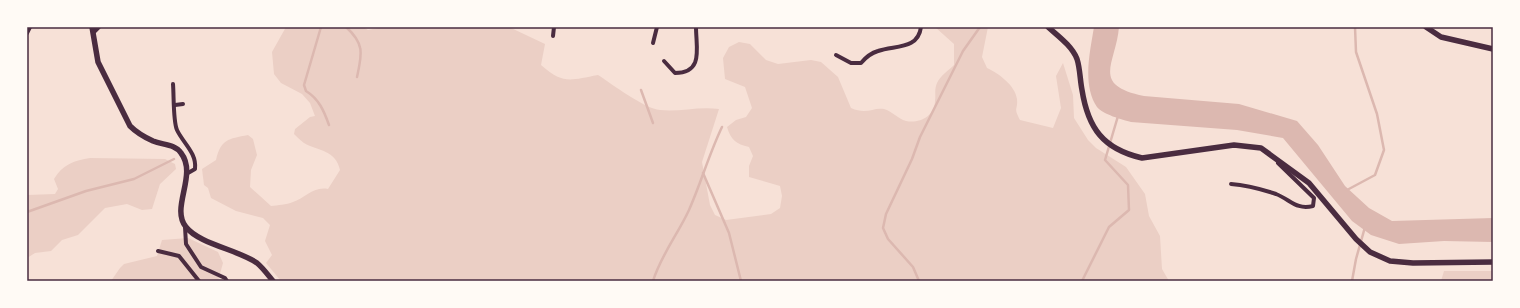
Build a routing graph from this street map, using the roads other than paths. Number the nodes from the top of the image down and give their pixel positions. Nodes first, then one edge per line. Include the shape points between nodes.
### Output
1 (30, 27) edge
2 (99, 27) edge
3 (554, 27) edge
4 (657, 27) edge
5 (696, 27) edge
6 (921, 27) edge
7 (1048, 27) edge
8 (1426, 27) edge
9 (92, 30) edge
10 (27, 33) edge
11 (553, 36) dead end
12 (653, 44) dead end
13 (1493, 49) edge
14 (836, 55) dead end
15 (664, 61) dead end
16 (173, 84) dead end
17 (183, 104) dead end
18 (175, 105) junction
19 (1270, 154) junction
20 (188, 173) junction
21 (1231, 184) dead end
22 (185, 227) junction
23 (158, 251) dead end
24 (1493, 262) edge
25 (199, 281) edge
26 (227, 281) edge
27 (273, 281) edge

1 - 10 street
2 - 9 street
3 - 11 street
4 - 12 street
5 - 15 street via 697,54 690,70 686,73 675,73
6 - 14 street via 920,34 911,44 880,50 869,55 861,63 851,63
7 - 19 main road via 1077,58 1086,111 1092,126 1109,144 1131,155 1148,158 1234,145 1261,148
8 - 13 main road via 1441,37
9 - 20 main road via 98,62 130,126 139,134 154,141 175,147 184,157
16 - 18 street
17 - 18 street
18 - 20 street via 176,129 189,148 196,165 195,169
19 - 21 street via 1314,198 1313,206 1304,208 1278,195 1248,185
19 - 24 main road via 1309,183 1370,252 1398,262
20 - 22 main road via 182,210
22 - 26 street via 186,244 201,267
22 - 27 main road via 194,234 256,263
23 - 25 street via 179,256

